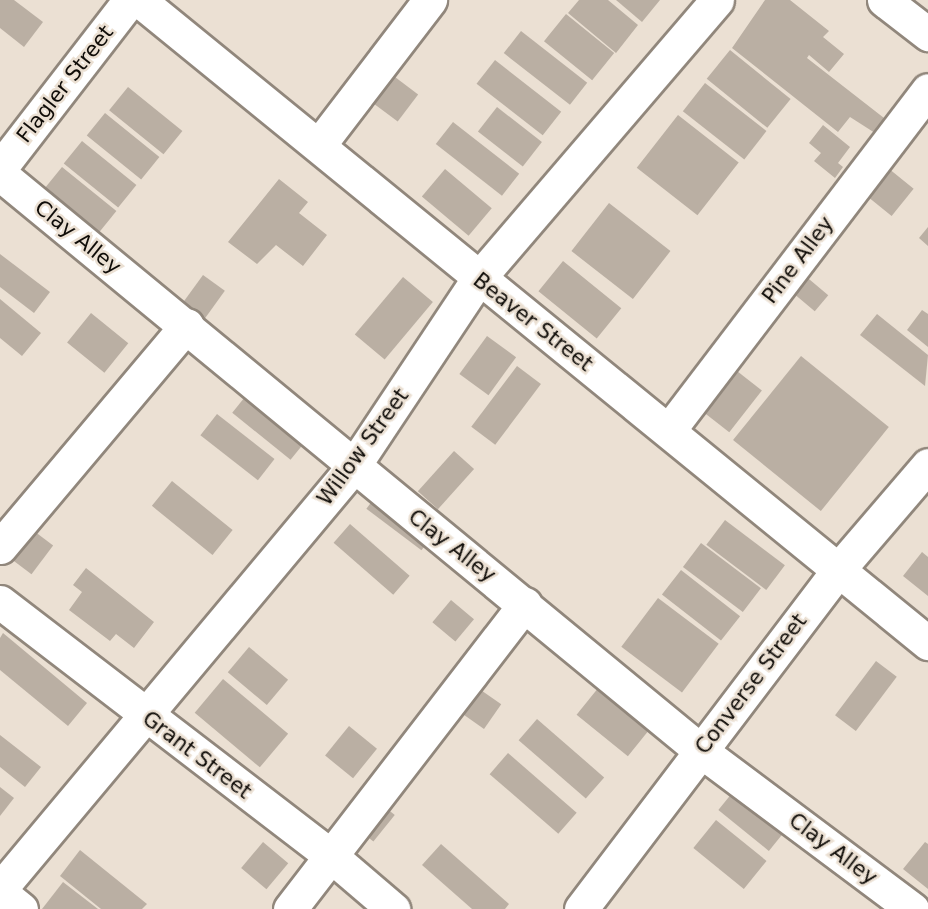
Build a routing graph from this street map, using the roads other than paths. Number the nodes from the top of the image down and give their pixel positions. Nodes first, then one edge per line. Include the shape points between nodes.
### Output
1 (130, 0) edge
2 (139, 0) edge
3 (430, 0) edge
4 (717, 0) edge
5 (884, 0) edge
6 (928, 34) edge
7 (928, 90) edge
8 (319, 145) junction
9 (0, 168) edge
10 (0, 174) edge
11 (478, 279) junction
12 (187, 326) junction
13 (669, 430) junction
14 (928, 465) edge
15 (353, 467) junction
16 (0, 547) edge
17 (838, 570) junction
18 (0, 602) edge
19 (525, 604) junction
20 (928, 643) edge
21 (147, 717) junction
22 (701, 751) junction
23 (331, 856) junction
24 (0, 891) edge
25 (896, 904) edge
26 (21, 909) edge
27 (290, 909) edge
28 (393, 909) edge
29 (582, 909) edge

1 - 9 street, Flagler Street
2 - 8 street, Beaver Street
3 - 8 street
4 - 11 street, Willow Street
5 - 6 street
7 - 13 street, Pine Alley
8 - 11 street, Beaver Street
10 - 12 street, Clay Alley
11 - 13 street, Beaver Street
11 - 15 street, Willow Street
12 - 15 street, Clay Alley
12 - 16 street
13 - 17 street, Beaver Street
14 - 17 street, Converse Street
15 - 19 street, Clay Alley
15 - 21 street, Willow Street
17 - 20 street, Beaver Street
17 - 22 street, Converse Street
18 - 21 street, Grant Street
19 - 22 street, Clay Alley
19 - 23 street
21 - 23 street, Grant Street
21 - 24 street, Willow Street
22 - 25 street, Clay Alley
22 - 29 street, Converse Street
23 - 27 street
23 - 28 street, Grant Street
24 - 26 street

